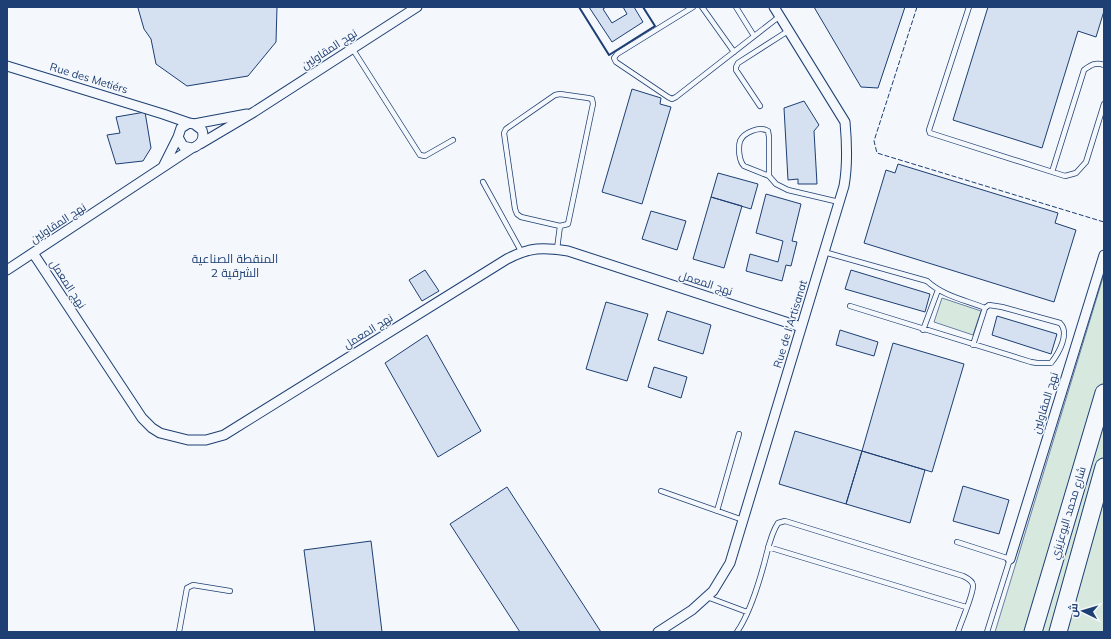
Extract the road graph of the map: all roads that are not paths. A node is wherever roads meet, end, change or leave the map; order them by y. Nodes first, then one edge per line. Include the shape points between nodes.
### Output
1 (417, 7) edge
2 (693, 7) edge
3 (702, 7) edge
4 (736, 7) edge
5 (774, 7) edge
6 (970, 7) edge
7 (780, 16) junction
8 (788, 31) junction
9 (754, 36) junction
10 (352, 48) junction
11 (734, 52) junction
12 (1104, 65) edge
13 (7, 66) edge
14 (1104, 104) edge
15 (760, 106) dead end
16 (254, 112) junction
17 (163, 114) junction
18 (192, 124) junction
19 (178, 135) junction
20 (453, 140) dead end
21 (200, 144) junction
22 (192, 148) junction
23 (162, 168) junction
24 (1052, 172) junction
25 (769, 176) junction
26 (483, 182) dead end
27 (839, 202) junction
28 (560, 226) junction
29 (557, 249) junction
30 (521, 252) junction
31 (824, 252) junction
32 (33, 253) junction
33 (1104, 255) edge
34 (7, 270) edge
35 (938, 290) junction
36 (850, 306) dead end
37 (985, 308) junction
38 (802, 327) junction
39 (924, 330) junction
40 (973, 345) junction
41 (1104, 393) edge
42 (739, 434) dead end
43 (1104, 467) edge
44 (661, 491) dead end
45 (717, 511) junction
46 (743, 520) junction
47 (957, 542) dead end
48 (768, 547) junction
49 (1010, 559) junction
50 (230, 591) dead end
51 (707, 597) junction
52 (966, 607) junction
53 (747, 612) junction
54 (179, 632) edge
55 (658, 632) edge
56 (737, 632) edge
57 (958, 632) edge
58 (987, 632) edge
59 (1033, 632) edge
60 (1058, 632) edge

1 - 10 street, نهج المقاولين
2 - 11 lane via 617,54 614,58 616,62 672,99
3 - 11 lane
4 - 9 lane
5 - 7 street, Rue de l'Artisanat
6 - 24 lane via 929,132
7 - 8 street, Rue de l'Artisanat
7 - 9 lane
8 - 15 lane via 738,63 736,67
8 - 27 street, Rue de l'Artisanat via 845,122 847,166
9 - 11 lane
10 - 16 street, نهج المقاولين
10 - 20 lane via 420,154 425,156
12 - 24 lane via 1090,65 1084,70
13 - 17 street, Rue des Metiérs
14 - 24 lane via 1086,162 1076,173 1065,176
16 - 18 street, نهج المقاولين
16 - 21 street, نهج المقاولين
17 - 18 street, Rue des Metiérs
17 - 19 street
18 - 19 street via 181,128
18 - 21 street via 198,126 203,134
19 - 22 street via 183,146
19 - 23 street, نهج المقاولين
21 - 22 street
22 - 23 street, نهج المقاولين
23 - 32 street, نهج المقاولين
25 - 25 lane via 749,169 741,163 740,140 756,130 764,129 770,137
25 - 27 lane via 776,184 788,190
26 - 30 lane
27 - 31 street, Rue de l'Artisanat
28 - 28 lane via 568,224 593,104 592,99 560,94 551,97 504,133 517,214
28 - 29 lane
29 - 30 street, نهج المعمل via 537,248
29 - 38 street, نهج المعمل
30 - 32 street, نهج المعمل via 224,435 206,440 188,440 160,433 142,418
31 - 35 lane via 927,280
31 - 38 street, Rue de l'Artisanat
32 - 34 street, نهج المقاولين
33 - 49 street, نهج المقاولين
35 - 37 lane
35 - 39 lane
36 - 39 lane
37 - 40 lane
37 - 40 lane via 991,305 1002,307 1060,323 1064,326 1064,336 1056,357 1052,363 1046,364
38 - 46 street, Rue de l'Artisanat
39 - 40 lane
41 - 59 highway, شارع محمد البوعزيزي
42 - 45 lane
43 - 60 highway, شارع محمد البوعزيزي
44 - 45 lane
45 - 46 lane
46 - 51 street, Rue de l'Artisanat via 730,563 713,592
47 - 49 lane
48 - 52 lane
48 - 52 lane via 773,530 778,523 785,521 941,568 964,576 973,584
48 - 53 lane via 761,576
49 - 58 lane
50 - 54 lane via 193,585 187,588
51 - 53 lane
51 - 55 street, Rue de l'Artisanat
52 - 57 lane
53 - 56 lane

